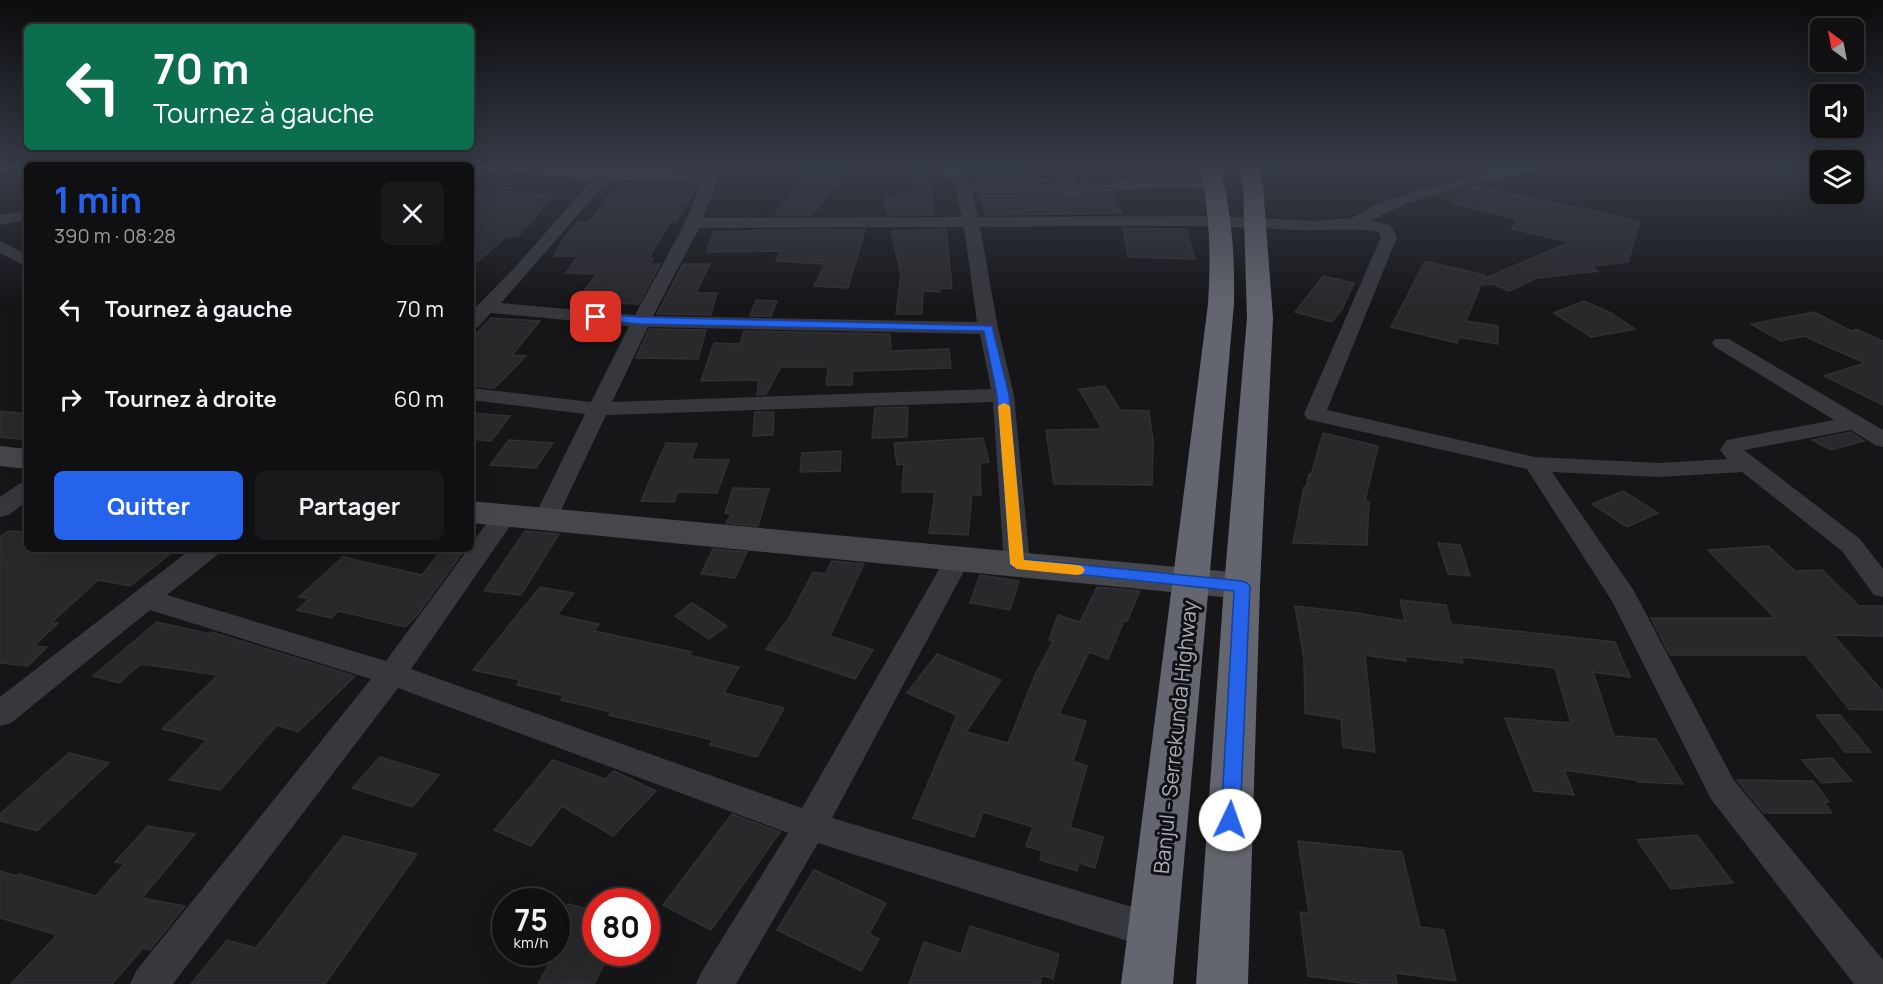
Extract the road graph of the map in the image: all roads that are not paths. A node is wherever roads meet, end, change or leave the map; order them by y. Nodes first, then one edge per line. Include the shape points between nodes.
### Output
1 (570, 214) edge
2 (697, 214) edge
3 (969, 214) edge
4 (1218, 214) edge
5 (1255, 214) edge
6 (1371, 214) edge
7 (24, 216) edge
8 (0, 220) edge
9 (1219, 221) junction
10 (971, 222) junction
11 (693, 223) junction
12 (1255, 223) junction
13 (1356, 223) junction
14 (0, 246) edge
15 (24, 260) edge
16 (485, 307) junction
17 (474, 320) edge
18 (640, 321) junction
19 (988, 328) junction
20 (1722, 343) dead end
21 (474, 394) edge
22 (1003, 395) junction
23 (597, 409) junction
24 (1854, 423) junction
25 (1883, 440) edge
26 (0, 456) edge
27 (24, 459) edge
28 (1535, 464) junction
29 (1747, 465) junction
30 (24, 491) edge
31 (0, 509) edge
32 (474, 512) edge
33 (505, 516) junction
34 (545, 519) junction
35 (204, 552) edge
36 (957, 558) junction
37 (1017, 564) junction
38 (1193, 582) junction
39 (1242, 586) junction
40 (1883, 587) edge
41 (144, 598) junction
42 (392, 674) junction
43 (0, 714) edge
44 (810, 826) junction
45 (1153, 931) junction
46 (1879, 982) edge
47 (148, 984) edge
48 (715, 984) edge
49 (1147, 984) edge
50 (1222, 984) edge

1 - 16 street
2 - 11 street
3 - 10 street
4 - 9 highway, Banjul - Serrekunda Highway
5 - 12 highway
6 - 13 street
7 - 8 street
9 - 10 street
9 - 12 street
9 - 38 highway, Banjul - Serrekunda Highway via 1223,249 1220,303
10 - 11 street
10 - 19 street
11 - 18 street
12 - 13 street
12 - 39 highway via 1260,318
13 - 28 street via 1384,228 1389,237 1315,414
14 - 15 street
16 - 17 street
16 - 18 street
18 - 19 street
18 - 23 street
19 - 22 street
20 - 24 street
21 - 23 street
22 - 23 street
22 - 37 street
23 - 34 street
24 - 25 street
24 - 29 street via 1731,447
26 - 27 street
28 - 29 street via 1659,470
28 - 46 street via 1624,598 1722,789
29 - 40 street via 1851,545
30 - 31 street
32 - 33 street
33 - 34 street
33 - 42 street
34 - 36 street
35 - 41 street
36 - 37 street
36 - 44 street
37 - 38 street
38 - 39 street
38 - 45 highway, Banjul - Serrekunda Highway
39 - 50 highway
41 - 42 street
41 - 43 street
42 - 44 street
42 - 47 street
44 - 45 street
44 - 48 street
45 - 49 highway, Banjul - Serrekunda Highway

